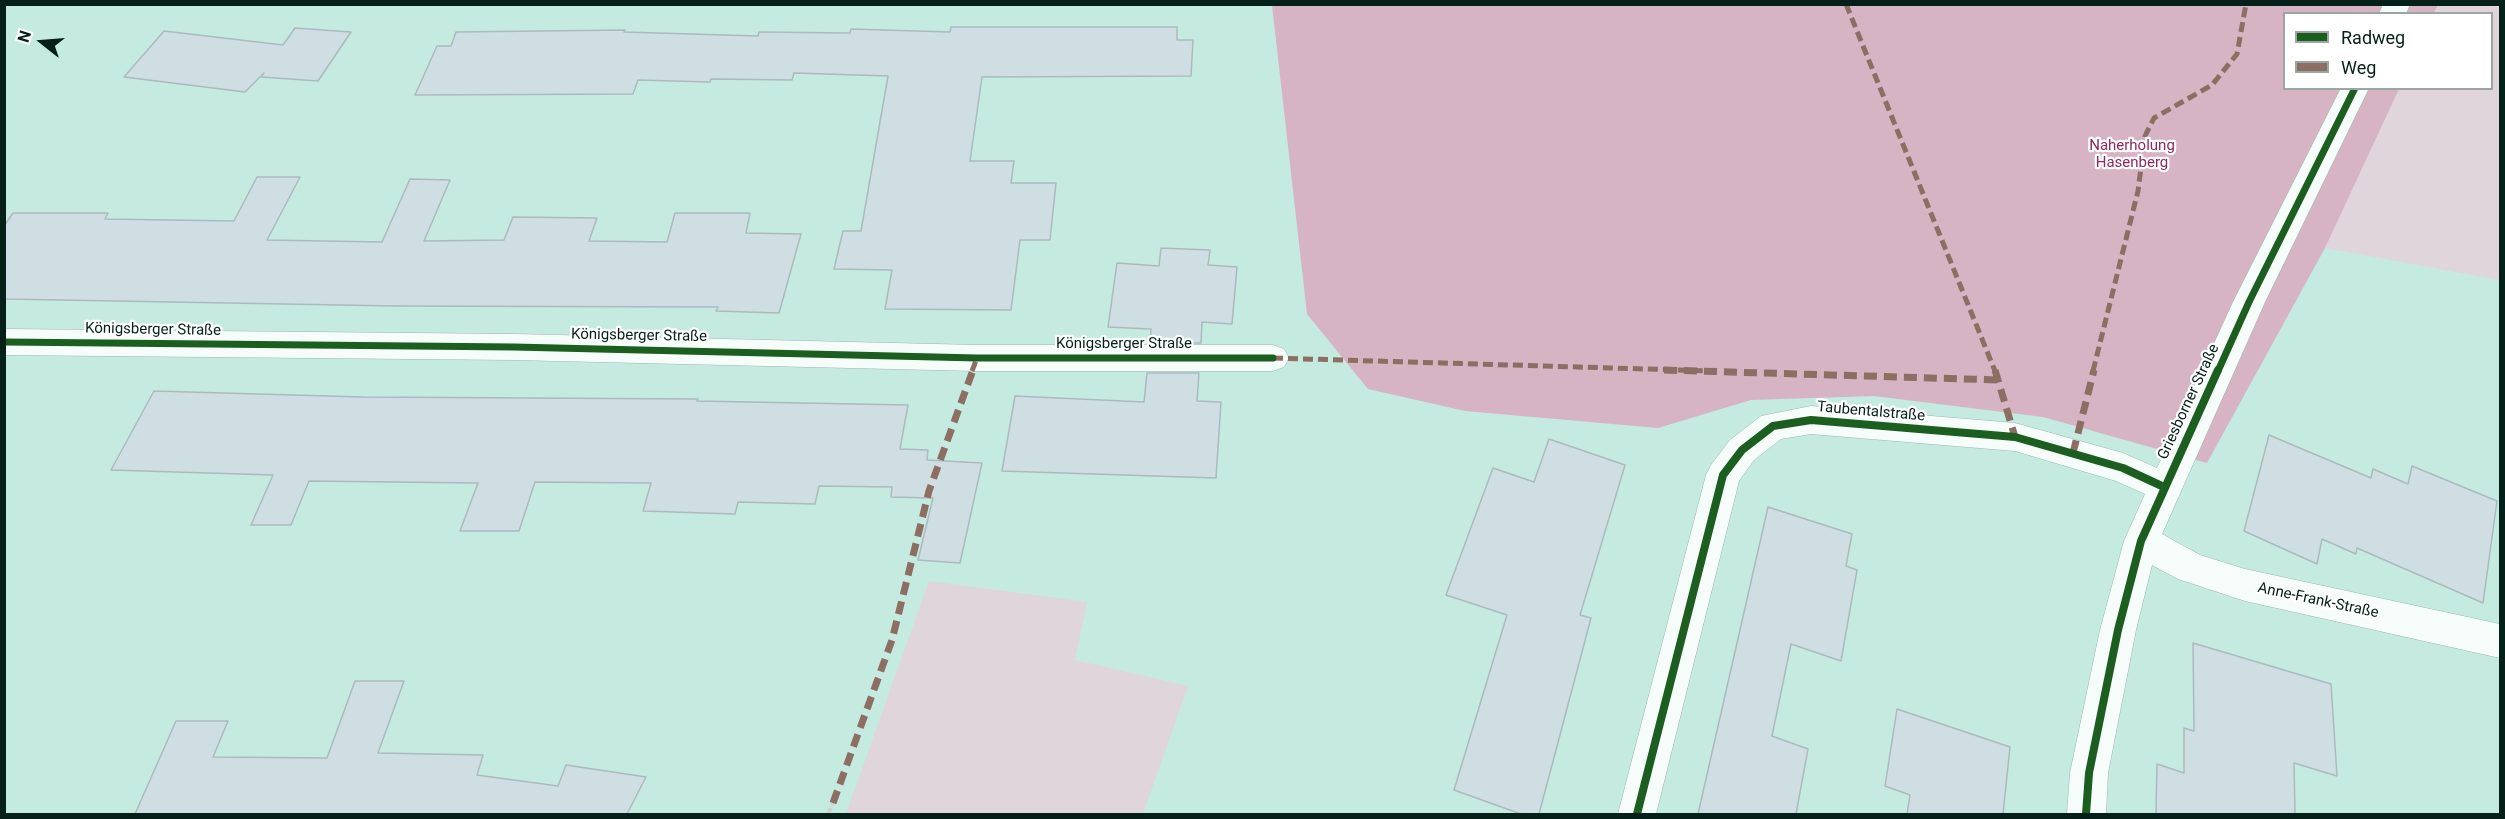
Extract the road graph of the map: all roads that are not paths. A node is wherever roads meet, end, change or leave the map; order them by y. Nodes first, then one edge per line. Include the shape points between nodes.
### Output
1 (2354, 90) edge
2 (4, 342) edge
3 (1273, 358) dead end
4 (2164, 487) junction
5 (2141, 542) junction
6 (2500, 641) edge
7 (1637, 814) edge
8 (2086, 814) edge

1 - 4 street, Griesborner Straße via 2249,302
2 - 3 street, Königsberger Straße via 514,347 977,358
4 - 5 street, Griesborner Straße
4 - 7 street, Taubentalstraße via 2123,468 2015,437 1811,420 1773,426 1743,450 1723,476
5 - 6 street, Anne-Frank-Straße via 2191,568 2245,585
5 - 8 street, Griesborner Straße via 2116,641 2090,773

